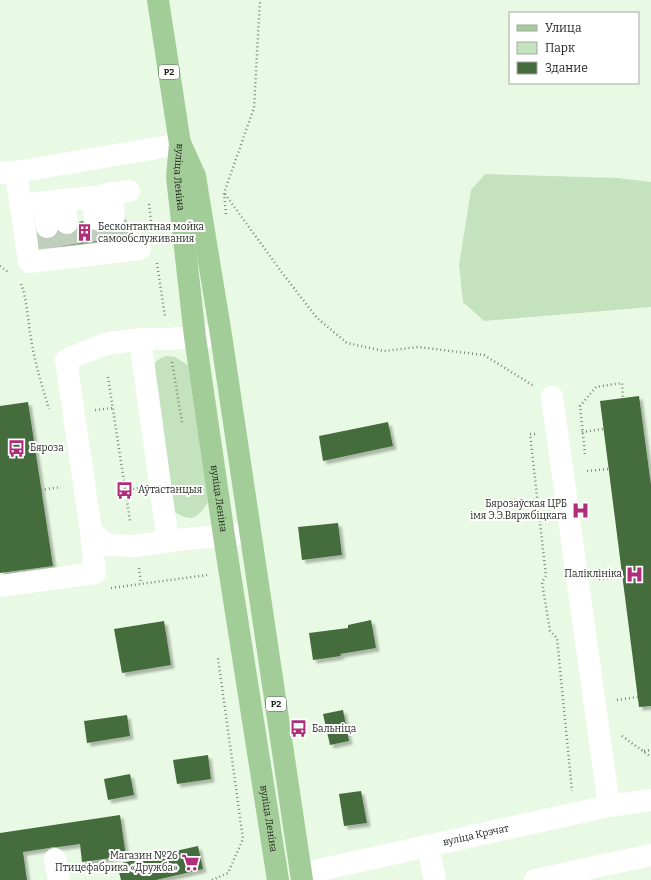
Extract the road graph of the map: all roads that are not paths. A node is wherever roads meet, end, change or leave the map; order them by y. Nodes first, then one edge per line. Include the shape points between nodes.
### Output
1 (158, 0) edge
2 (180, 144) junction
3 (8, 172) edge
4 (53, 201) junction
5 (20, 205) junction
6 (105, 218) tunnel mouth
7 (57, 225) tunnel mouth
8 (140, 249) dead end
9 (220, 336) junction
10 (196, 337) junction
11 (140, 339) junction
12 (552, 397) road end
13 (91, 532) junction
14 (250, 533) junction
15 (224, 536) junction
16 (168, 541) junction
17 (0, 586) edge
18 (651, 800) edge
19 (609, 806) junction
20 (428, 846) junction
21 (651, 855) edge
22 (55, 859) dead end
23 (302, 877) edge
24 (59, 880) edge
25 (278, 880) edge
26 (435, 880) edge
27 (536, 880) edge

1 - 2 main road, Р2
2 - 3 street
2 - 9 main road, вуліца Леніна / Р2 via 195,176
2 - 10 main road, вуліца Леніна / Р2 via 177,177
3 - 5 street
4 - 5 street
4 - 6 street via 110,193
4 - 7 street
5 - 8 street via 29,262 109,247
9 - 10 street
9 - 14 main road, вуліца Леніна / Р2
10 - 11 street
10 - 15 main road, вуліца Леніна / Р2
11 - 13 street via 106,344 66,360
11 - 16 street
12 - 19 street
13 - 16 street via 108,545 135,546
13 - 17 street via 95,573
14 - 15 street
14 - 23 main road, вуліца Леніна / Р2
15 - 16 street
15 - 25 main road, вуліца Леніна / Р2
18 - 19 street, вуліца Крэчат
19 - 20 street, вуліца Крэчат
20 - 23 street, вуліца Крэчат
20 - 26 street
21 - 27 street
22 - 24 street
23 - 25 main road

